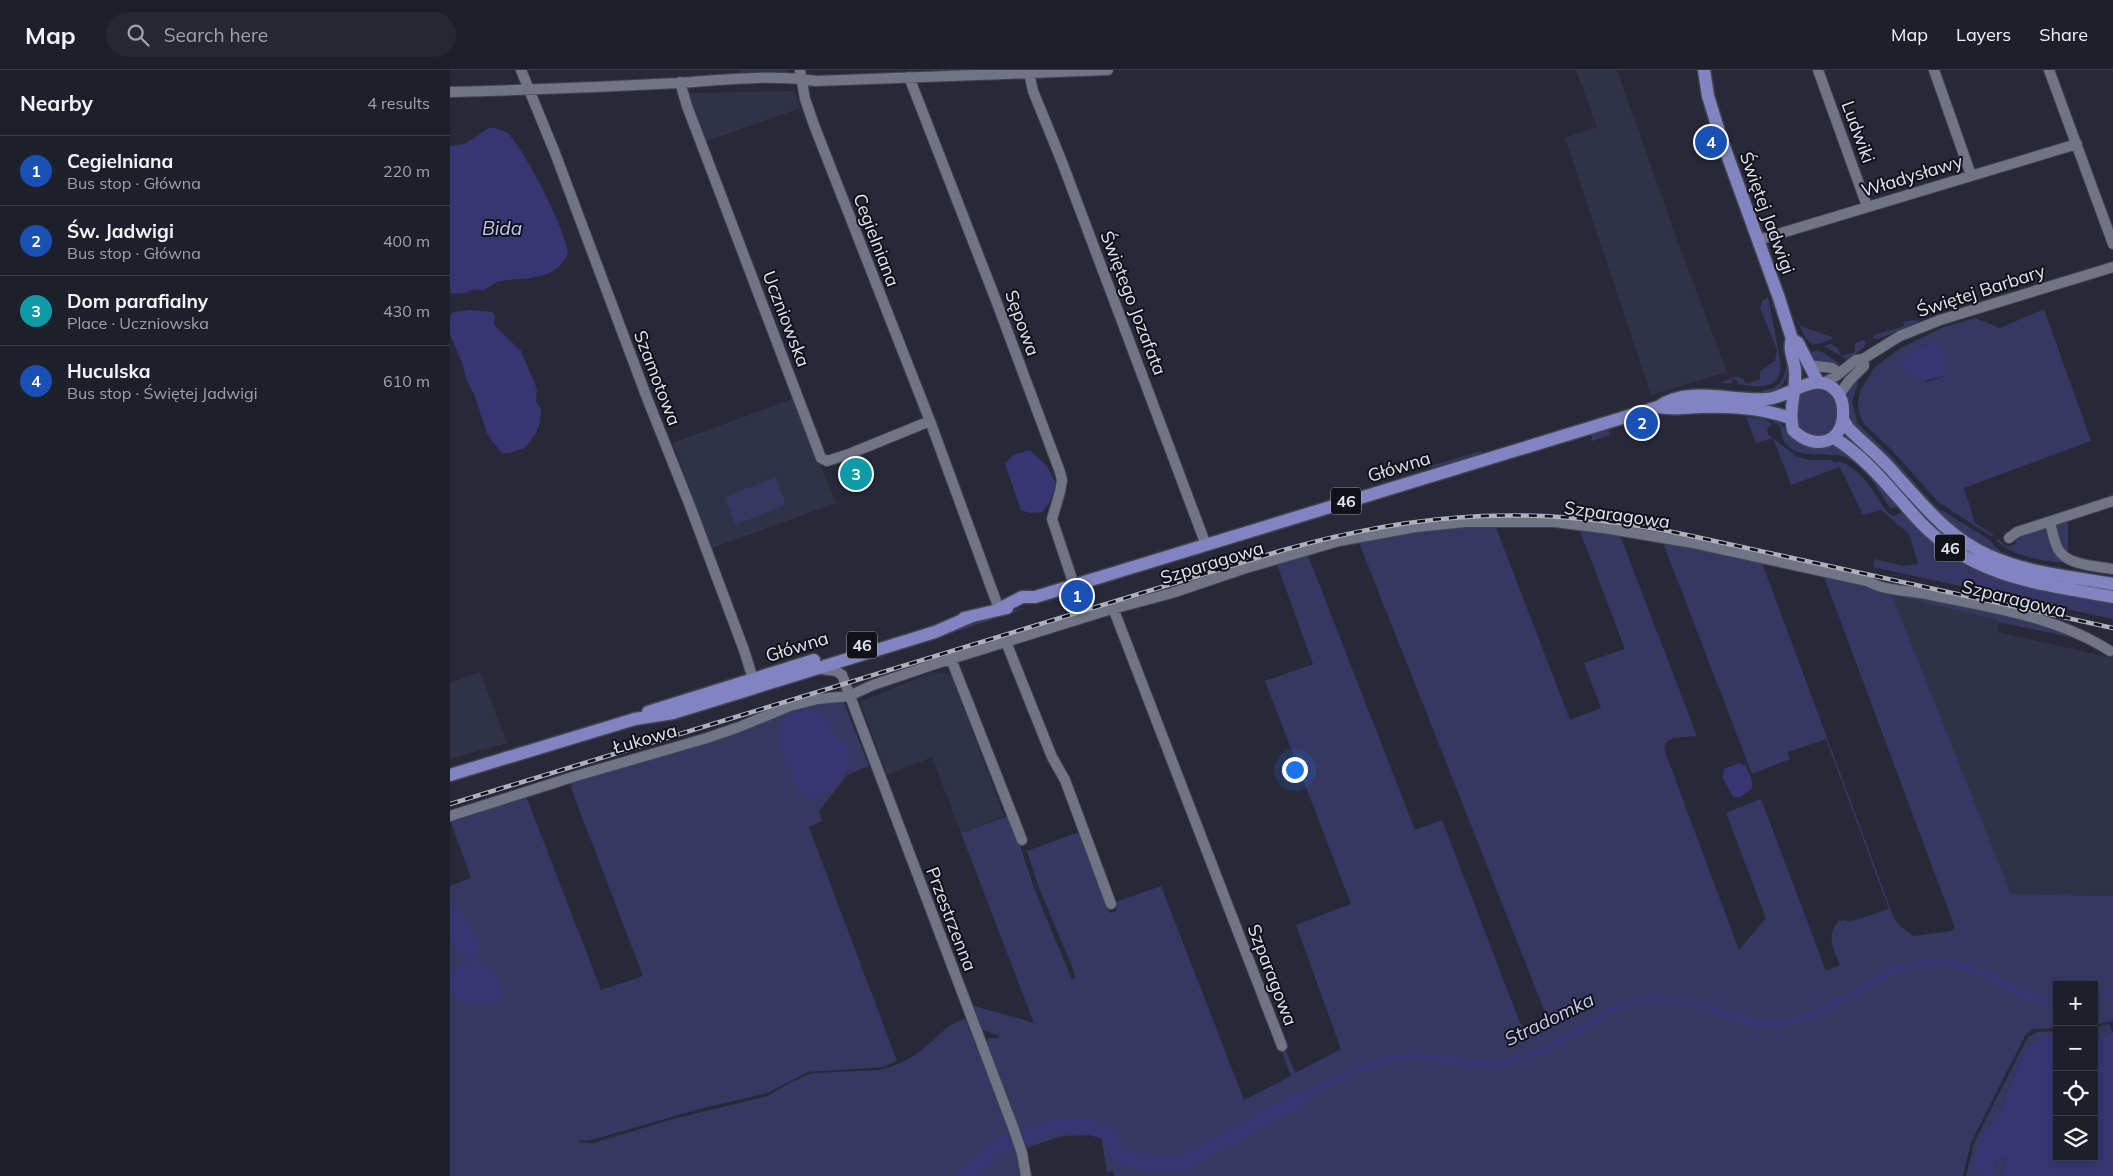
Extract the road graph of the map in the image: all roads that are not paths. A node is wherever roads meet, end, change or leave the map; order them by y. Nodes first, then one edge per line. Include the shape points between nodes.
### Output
1 (521, 70) edge
2 (1108, 70) edge
3 (1704, 70) edge
4 (1818, 70) edge
5 (1934, 70) edge
6 (2049, 70) edge
7 (1029, 73) junction
8 (800, 74) edge
9 (909, 77) junction
10 (680, 82) junction
11 (530, 90) junction
12 (450, 92) edge
13 (2077, 144) junction
14 (1971, 175) junction
15 (1867, 206) junction
16 (1758, 240) junction
17 (2113, 244) edge
18 (2113, 267) edge
19 (1792, 338) junction
20 (1864, 359) junction
21 (1808, 365) junction
22 (1840, 373) junction
23 (1821, 383) junction
24 (1795, 389) junction
25 (1839, 395) junction
26 (1658, 406) junction
27 (1790, 418) junction
28 (930, 421) junction
29 (1844, 421) junction
30 (1834, 438) junction
31 (2113, 502) edge
32 (2050, 522) junction
33 (2008, 538) dead end
34 (1206, 545) junction
35 (2113, 569) edge
36 (2113, 584) edge
37 (1074, 585) junction
38 (2113, 597) edge
39 (1114, 608) junction
40 (999, 609) junction
41 (972, 616) junction
42 (1006, 642) junction
43 (2110, 651) dead end
44 (860, 654) junction
45 (951, 659) junction
46 (814, 668) junction
47 (842, 675) junction
48 (753, 678) junction
49 (848, 696) junction
50 (635, 720) junction
51 (450, 775) edge
52 (450, 816) edge
53 (1022, 840) dead end
54 (1111, 904) dead end
55 (1282, 1046) dead end
56 (1026, 1176) edge

1 - 11 street, Szamotowa
2 - 7 street
3 - 16 main road, Świętej Jadwigi via 1720,136
4 - 15 street, Ludwiki
5 - 14 street
6 - 13 street
7 - 9 street
7 - 34 street, Świętego Jozafata via 1033,91
8 - 9 street via 816,81
8 - 10 street
8 - 28 street, Cegielniana via 814,125
9 - 37 street, Sępowa via 1060,472 1060,492 1052,519
10 - 11 street
10 - 28 street, Uczniowska via 821,458 827,461 849,454
11 - 12 street
11 - 48 street, Szamotowa
13 - 14 street, Władysławy
13 - 17 street
14 - 15 street, Władysławy
15 - 16 street, Władysławy
16 - 19 main road, Świętej Jadwigi
18 - 20 street, Świętej Barbary via 1940,320 1900,336
19 - 21 main road, Świętej Jadwigi via 1798,343
19 - 24 main road, Świętej Jadwigi via 1789,345 1795,369
20 - 22 street, Świętej Barbary via 1856,360
20 - 25 street, Świętej Barbary via 1864,366
21 - 22 street via 1832,368
21 - 23 main road, Świętej Jadwigi
22 - 23 street, Świętej Barbary
23 - 24 main road, 46 via 1810,382
23 - 25 main road
24 - 26 main road, Główna / 46 via 1765,399 1699,396 1667,401
24 - 27 main road
25 - 29 main road
26 - 27 main road, Główna / 46 via 1669,409 1722,407 1773,412
26 - 34 main road, Główna / 46
27 - 30 main road via 1792,430 1802,438 1815,442
28 - 40 street, Cegielniana
29 - 30 main road
29 - 36 main road, 46 via 1943,526 1966,543 2019,566
30 - 38 main road, 46 via 1849,447 1877,474 1931,532 1963,556 2016,578
31 - 32 street
32 - 33 street
32 - 35 street via 2058,549 2064,556 2072,561
34 - 37 main road, Główna / 46
37 - 40 main road, Główna / 46 via 1035,597 1022,597
39 - 42 street, Szparagowa
39 - 43 street, Szparagowa via 1362,536 1440,524 1555,522 1693,543 1860,580 1879,588 1905,590 2017,614 2082,634
39 - 55 street, Szparagowa
40 - 41 main road, Główna / 46
41 - 44 main road, Główna / 46 via 935,632
41 - 48 main road, Główna / 46 via 930,625
42 - 45 street, Szparagowa
42 - 54 street via 1052,757 1065,780
44 - 46 main road, Główna / 46
44 - 47 street
45 - 49 street, Szparagowa
45 - 53 street
46 - 47 street
46 - 50 main road, Główna / 46 via 673,713
47 - 49 street, Przestrzenna
48 - 50 main road, Główna / 46 via 654,709
49 - 52 street, Łukowa via 818,698 790,706 740,728
49 - 56 street, Przestrzenna via 1013,1127
50 - 51 main road, Główna / 46

